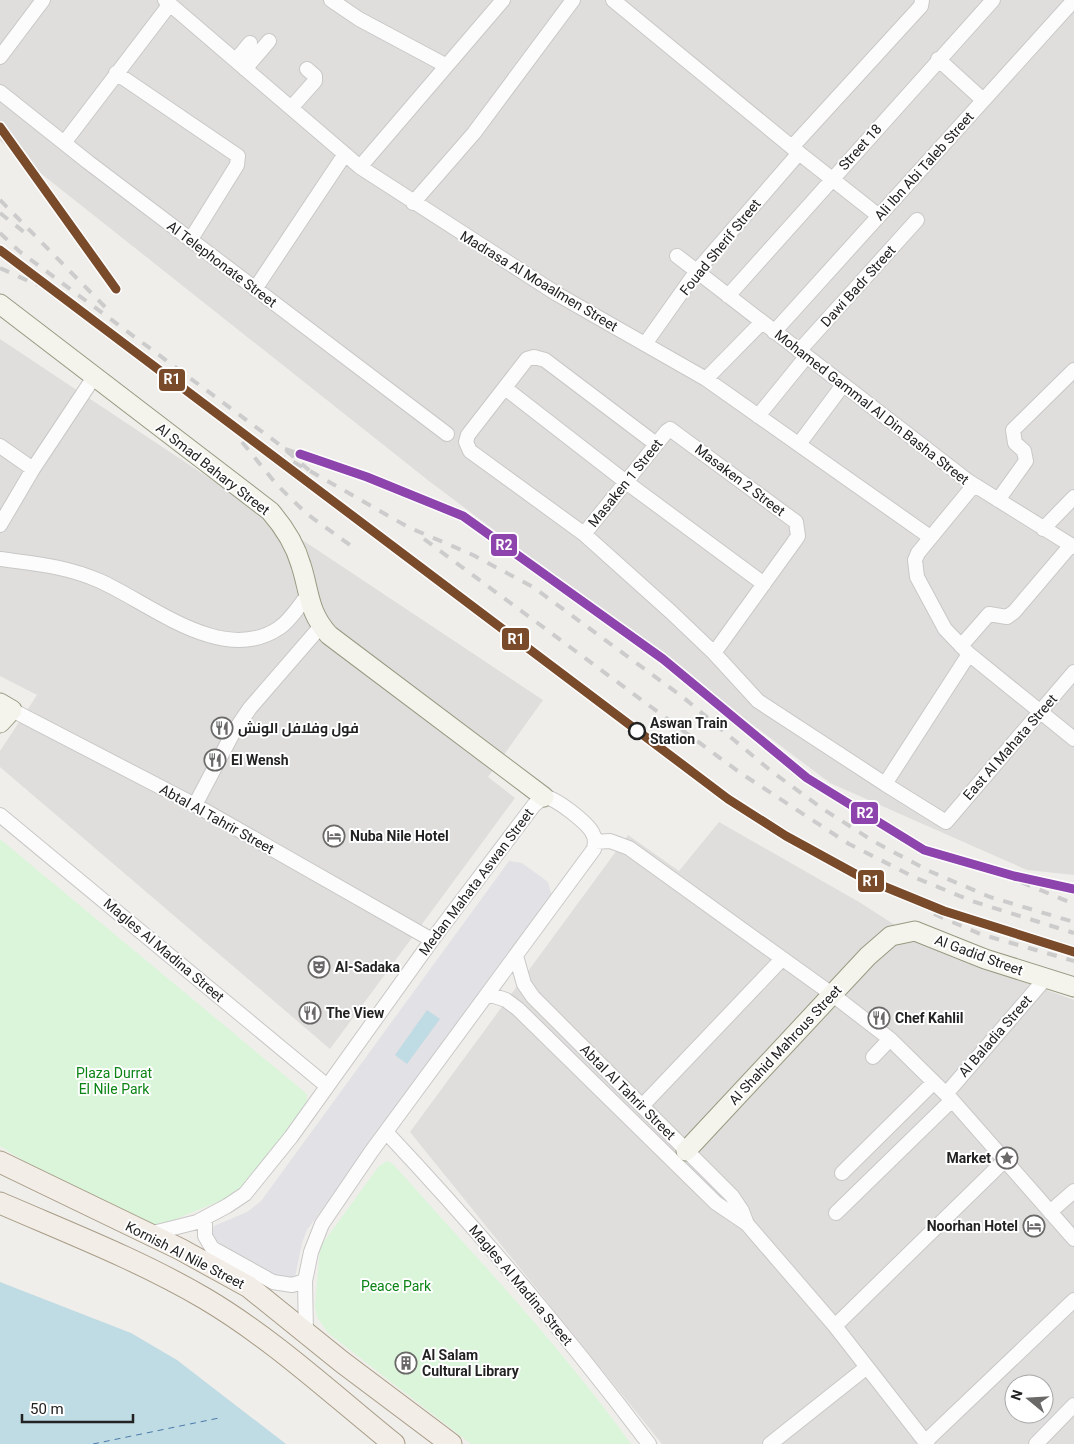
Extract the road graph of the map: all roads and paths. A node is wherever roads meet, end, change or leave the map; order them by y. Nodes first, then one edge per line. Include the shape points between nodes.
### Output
1 (43, 0) edge
2 (331, 0) edge
3 (503, 0) edge
4 (573, 0) edge
5 (614, 0) edge
6 (922, 0) edge
7 (993, 0) edge
8 (1074, 0) edge
9 (167, 2) edge
10 (269, 41) dead end
11 (250, 43) dead end
12 (0, 57) edge
13 (938, 59) junction
14 (240, 65) junction
15 (445, 66) junction
16 (307, 69) dead end
17 (116, 73) junction
18 (0, 92) edge
19 (983, 100) junction
20 (291, 108) junction
21 (64, 143) junction
22 (796, 150) junction
23 (345, 154) junction
24 (360, 167) junction
25 (831, 179) junction
26 (413, 203) junction
27 (879, 216) junction
28 (917, 220) dead end
29 (191, 239) junction
30 (677, 256) dead end
31 (696, 272) junction
32 (255, 289) junction
33 (728, 296) junction
34 (0, 304) edge
35 (762, 322) junction
36 (774, 332) junction
37 (645, 344) junction
38 (803, 354) junction
39 (1074, 370) edge
40 (94, 377) junction
41 (706, 379) junction
42 (843, 385) junction
43 (505, 388) junction
44 (758, 416) junction
45 (666, 431) joint
46 (447, 434) dead end
47 (656, 444) junction
48 (799, 444) junction
49 (0, 446) edge
50 (33, 469) junction
51 (626, 482) junction
52 (974, 485) junction
53 (1074, 497) edge
54 (998, 500) junction
55 (0, 526) edge
56 (1043, 528) junction
57 (584, 534) junction
58 (930, 536) junction
59 (1073, 546) edge
60 (0, 559) edge
61 (764, 584) junction
62 (307, 596) junction
63 (321, 626) junction
64 (965, 650) junction
65 (714, 653) junction
66 (1074, 672) edge
67 (4, 712) edge
68 (1040, 712) junction
69 (1074, 739) edge
70 (885, 784) junction
71 (544, 797) junction
72 (195, 805) junction
73 (0, 814) edge
74 (596, 842) junction
75 (432, 940) junction
76 (885, 941) joint
77 (516, 956) junction
78 (782, 959) junction
79 (1045, 979) junction
80 (1074, 987) edge
81 (488, 994) junction
82 (833, 995) junction
83 (890, 1039) junction
84 (873, 1057) dead end
85 (934, 1082) junction
86 (327, 1086) junction
87 (949, 1097) junction
88 (642, 1106) junction
89 (386, 1132) junction
90 (686, 1151) junction
91 (1005, 1160) junction
92 (0, 1162) edge
93 (842, 1173) dead end
94 (1074, 1191) edge
95 (0, 1203) edge
96 (1050, 1212) junction
97 (836, 1213) dead end
98 (205, 1218) junction
99 (747, 1224) junction
100 (149, 1234) junction
101 (1074, 1239) edge
102 (305, 1281) junction
103 (1074, 1300) edge
104 (835, 1326) junction
105 (306, 1334) junction
106 (868, 1367) junction
107 (1074, 1405) edge
108 (408, 1411) junction
109 (926, 1443) edge
110 (394, 1444) edge
111 (431, 1444) edge
112 (451, 1444) edge
113 (649, 1444) edge
114 (770, 1444) edge
115 (1036, 1444) edge

1 - 12 street
2 - 15 street
3 - 15 street
4 - 26 street via 474,132
5 - 22 street
6 - 22 street, Fouad Sherif Street via 921,6
7 - 13 street, Street 18
8 - 19 street, Ali Ibn Abi Taleb Street
9 - 14 street, Madrasa Al Moaalmen Street
9 - 17 street
10 - 14 street
11 - 14 street
13 - 19 street
13 - 25 street, Street 18
14 - 20 street, Madrasa Al Moaalmen Street
15 - 24 street
16 - 20 street via 315,76 315,81
17 - 21 street
17 - 29 street via 238,156 237,165
18 - 21 street, Al Telephonate Street
19 - 27 street, Ali Ibn Abi Taleb Street
20 - 23 street, Madrasa Al Moaalmen Street
21 - 29 street, Al Telephonate Street
22 - 25 street
22 - 31 street, Fouad Sherif Street
23 - 24 street, Madrasa Al Moaalmen Street
23 - 32 street
24 - 26 street, Madrasa Al Moaalmen Street
25 - 27 street
25 - 33 street, Street 18
26 - 37 street, Madrasa Al Moaalmen Street via 557,294
27 - 36 street, Ali Ibn Abi Taleb Street
28 - 38 street, Dawi Badr Street
29 - 32 street, Al Telephonate Street
30 - 31 street, Mohamed Gammal Al Din Basha Street
31 - 33 street, Mohamed Gammal Al Din Basha Street
31 - 37 street, Fouad Sherif Street
32 - 46 street, Al Telephonate Street
33 - 35 street, Mohamed Gammal Al Din Basha Street
34 - 40 street, Al Smad Bahary Street
35 - 36 street, Mohamed Gammal Al Din Basha Street
35 - 41 street
36 - 38 street, Mohamed Gammal Al Din Basha Street
37 - 41 street, Madrasa Al Moaalmen Street
38 - 42 street, Mohamed Gammal Al Din Basha Street
38 - 44 street, Dawi Badr Street
39 - 54 street via 1013,430 1015,443 1024,451 1026,460
40 - 50 street
40 - 62 street, Al Smad Bahary Street via 270,511 297,551
41 - 44 street, Madrasa Al Moaalmen Street
42 - 48 street
42 - 52 street, Mohamed Gammal Al Din Basha Street
43 - 47 street via 527,359 545,360
43 - 51 street
43 - 57 street via 468,435 466,446
44 - 48 street, Madrasa Al Moaalmen Street
45 - 47 street, Masaken 1 Street
45 - 61 street, Masaken 2 Street via 673,430 796,522 798,536
47 - 51 street, Masaken 1 Street
48 - 58 street, Madrasa Al Moaalmen Street
49 - 50 street
50 - 55 street
51 - 57 street, Masaken 1 Street
51 - 61 street
52 - 54 street, Mohamed Gammal Al Din Basha Street
52 - 58 street
53 - 56 street
54 - 56 street, Mohamed Gammal Al Din Basha Street
56 - 59 street, Mohamed Gammal Al Din Basha Street
57 - 65 street
58 - 64 street via 915,560 917,577 945,629
59 - 64 street via 1014,612 1007,617 989,614
60 - 62 street via 60,567 99,581 194,630 214,638 237,641 280,628
61 - 65 street
62 - 63 street, Al Smad Bahary Street
63 - 71 street, Al Smad Bahary Street
63 - 72 street via 246,714
64 - 68 street
64 - 70 street
65 - 70 street via 758,701
66 - 68 street, East Al Mahata Street
67 - 72 street, Abtal Al Tahrir Street
68 - 69 street
68 - 70 street, East Al Mahata Street via 946,822
71 - 74 street, Medan Mahata Aswan Street via 556,800 590,828
71 - 75 street, Medan Mahata Aswan Street via 534,805
72 - 75 street, Abtal Al Tahrir Street
73 - 86 street, Magles Al Madina Street
74 - 77 street via 590,856
74 - 78 street via 617,843 629,848
75 - 86 street, Medan Mahata Aswan Street
76 - 79 street, Al Gadid Street via 899,933 915,931
76 - 82 street, Al Shahid Mahrous Street
77 - 81 street
77 - 88 street, Abtal Al Tahrir Street via 524,984 533,997
78 - 82 street
78 - 88 street
79 - 80 street, Al Gadid Street
79 - 87 street, Al Baladia Street
81 - 89 street
81 - 99 street, Abtal Al Tahrir Street via 506,1000 518,1009 716,1203
82 - 83 street
82 - 90 street, Al Shahid Mahrous Street
83 - 84 street
83 - 85 street
85 - 87 street
85 - 93 street
86 - 98 street, Medan Mahata Aswan Street via 245,1194
87 - 91 street
87 - 97 street, Al Baladia Street
88 - 90 street, Abtal Al Tahrir Street
89 - 102 street via 322,1224 311,1252
89 - 113 street, Magles Al Madina Street via 546,1313
90 - 99 street, Abtal Al Tahrir Street via 732,1196
91 - 96 street
91 - 104 street
92 - 100 main road, Kornish Al Nile Street
94 - 96 street
95 - 110 main road, Kornish Al Nile Street via 136,1262 205,1298 266,1340
96 - 101 street
98 - 100 street, Medan Mahata Aswan Street
98 - 102 street via 205,1236 212,1248 273,1282 292,1285
99 - 104 street, Abtal Al Tahrir Street
100 - 105 main road, Kornish Al Nile Street via 249,1287
102 - 105 street
103 - 109 street
104 - 106 street, Abtal Al Tahrir Street
105 - 108 main road, Kornish Al Nile Street
106 - 109 street, Abtal Al Tahrir Street
106 - 114 street
107 - 115 street
108 - 111 main road via 412,1426
108 - 112 main road, Kornish Al Nile Street

